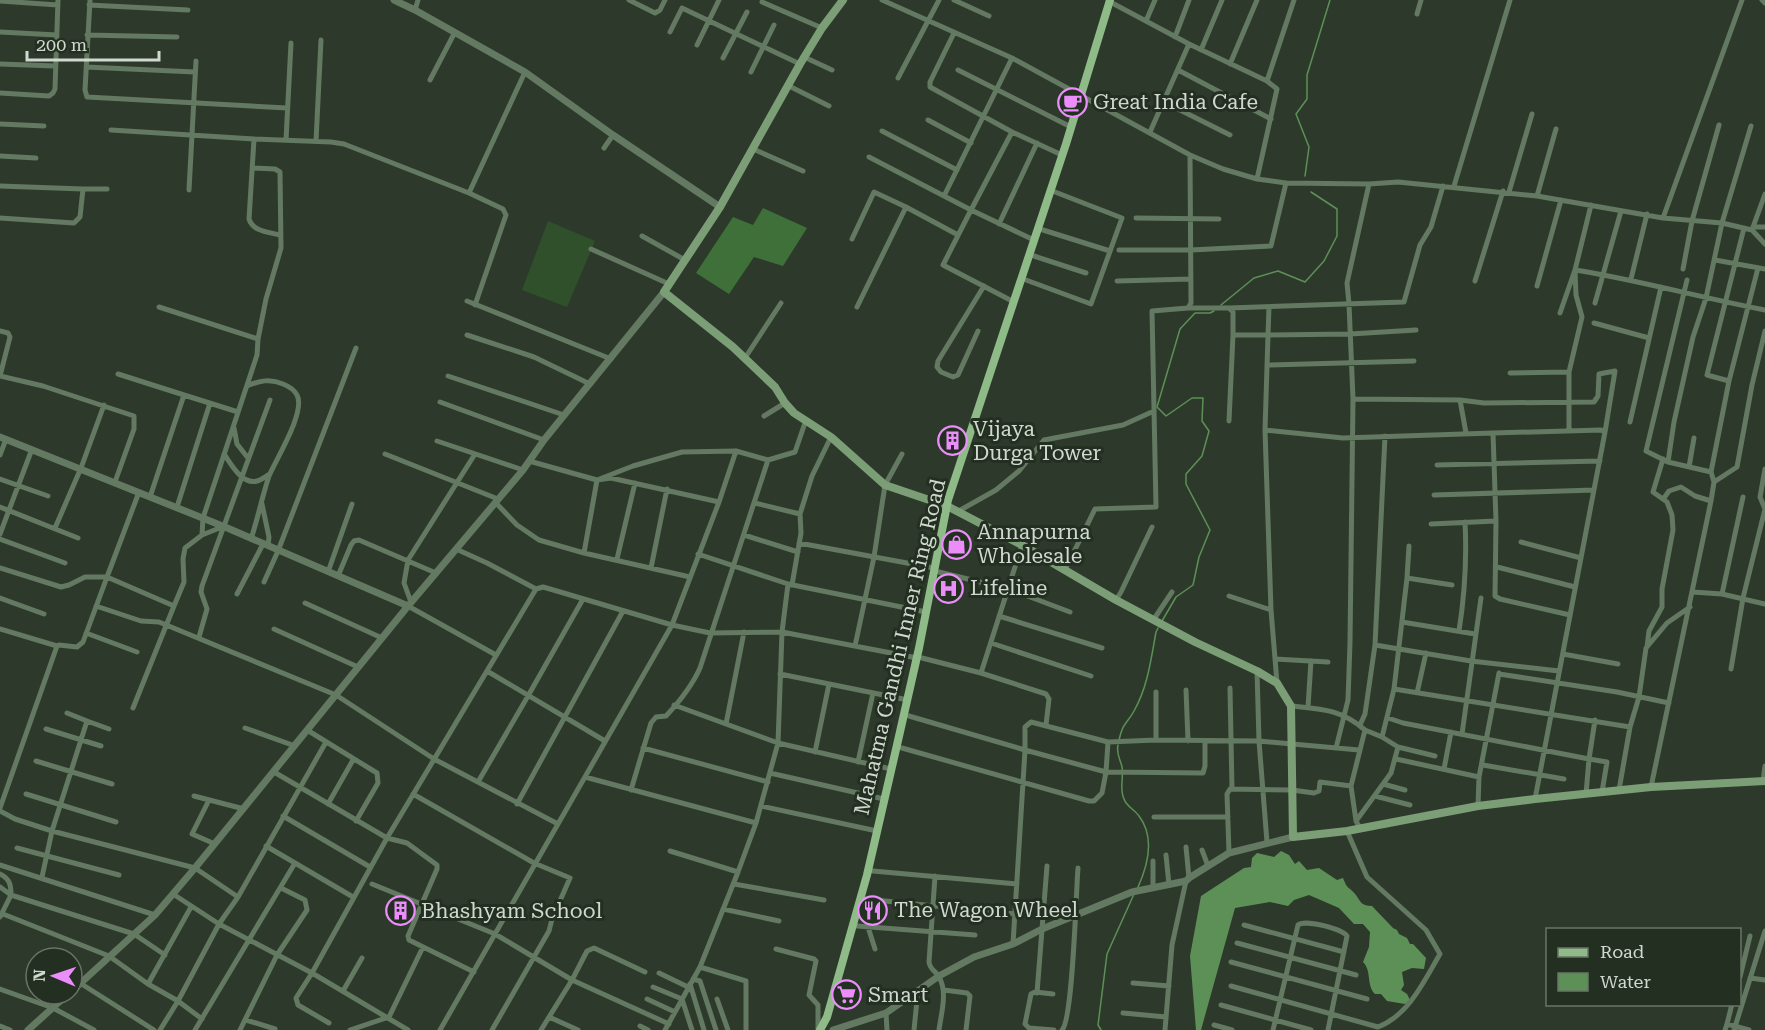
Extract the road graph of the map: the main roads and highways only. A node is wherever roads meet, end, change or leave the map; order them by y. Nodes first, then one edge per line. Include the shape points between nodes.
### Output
1 (839, 1) edge
2 (1110, 1) edge
3 (1083, 97) junction
4 (952, 509) junction
5 (937, 570) junction
6 (920, 658) junction
7 (1764, 781) edge
8 (819, 1030) edge
9 (826, 1030) edge

1 - 4 main road via 720,207 664,292 745,358 794,412 831,437 885,485
2 - 3 main road, Mahatma Gandhi Inner Ring Road
3 - 4 main road, Mahatma Gandhi Inner Ring Road
3 - 4 main road, Mahatma Gandhi Inner Ring Road via 1014,302
4 - 5 main road, Mahatma Gandhi Inner Ring Road
4 - 7 main road via 1277,683 1291,706 1293,837 1535,799
5 - 6 main road, Mahatma Gandhi Inner Ring Road
5 - 6 main road, Mahatma Gandhi Inner Ring Road
6 - 8 main road, Mahatma Gandhi Inner Ring Road via 867,875 830,1008
6 - 9 main road, Mahatma Gandhi Inner Ring Road via 873,871

